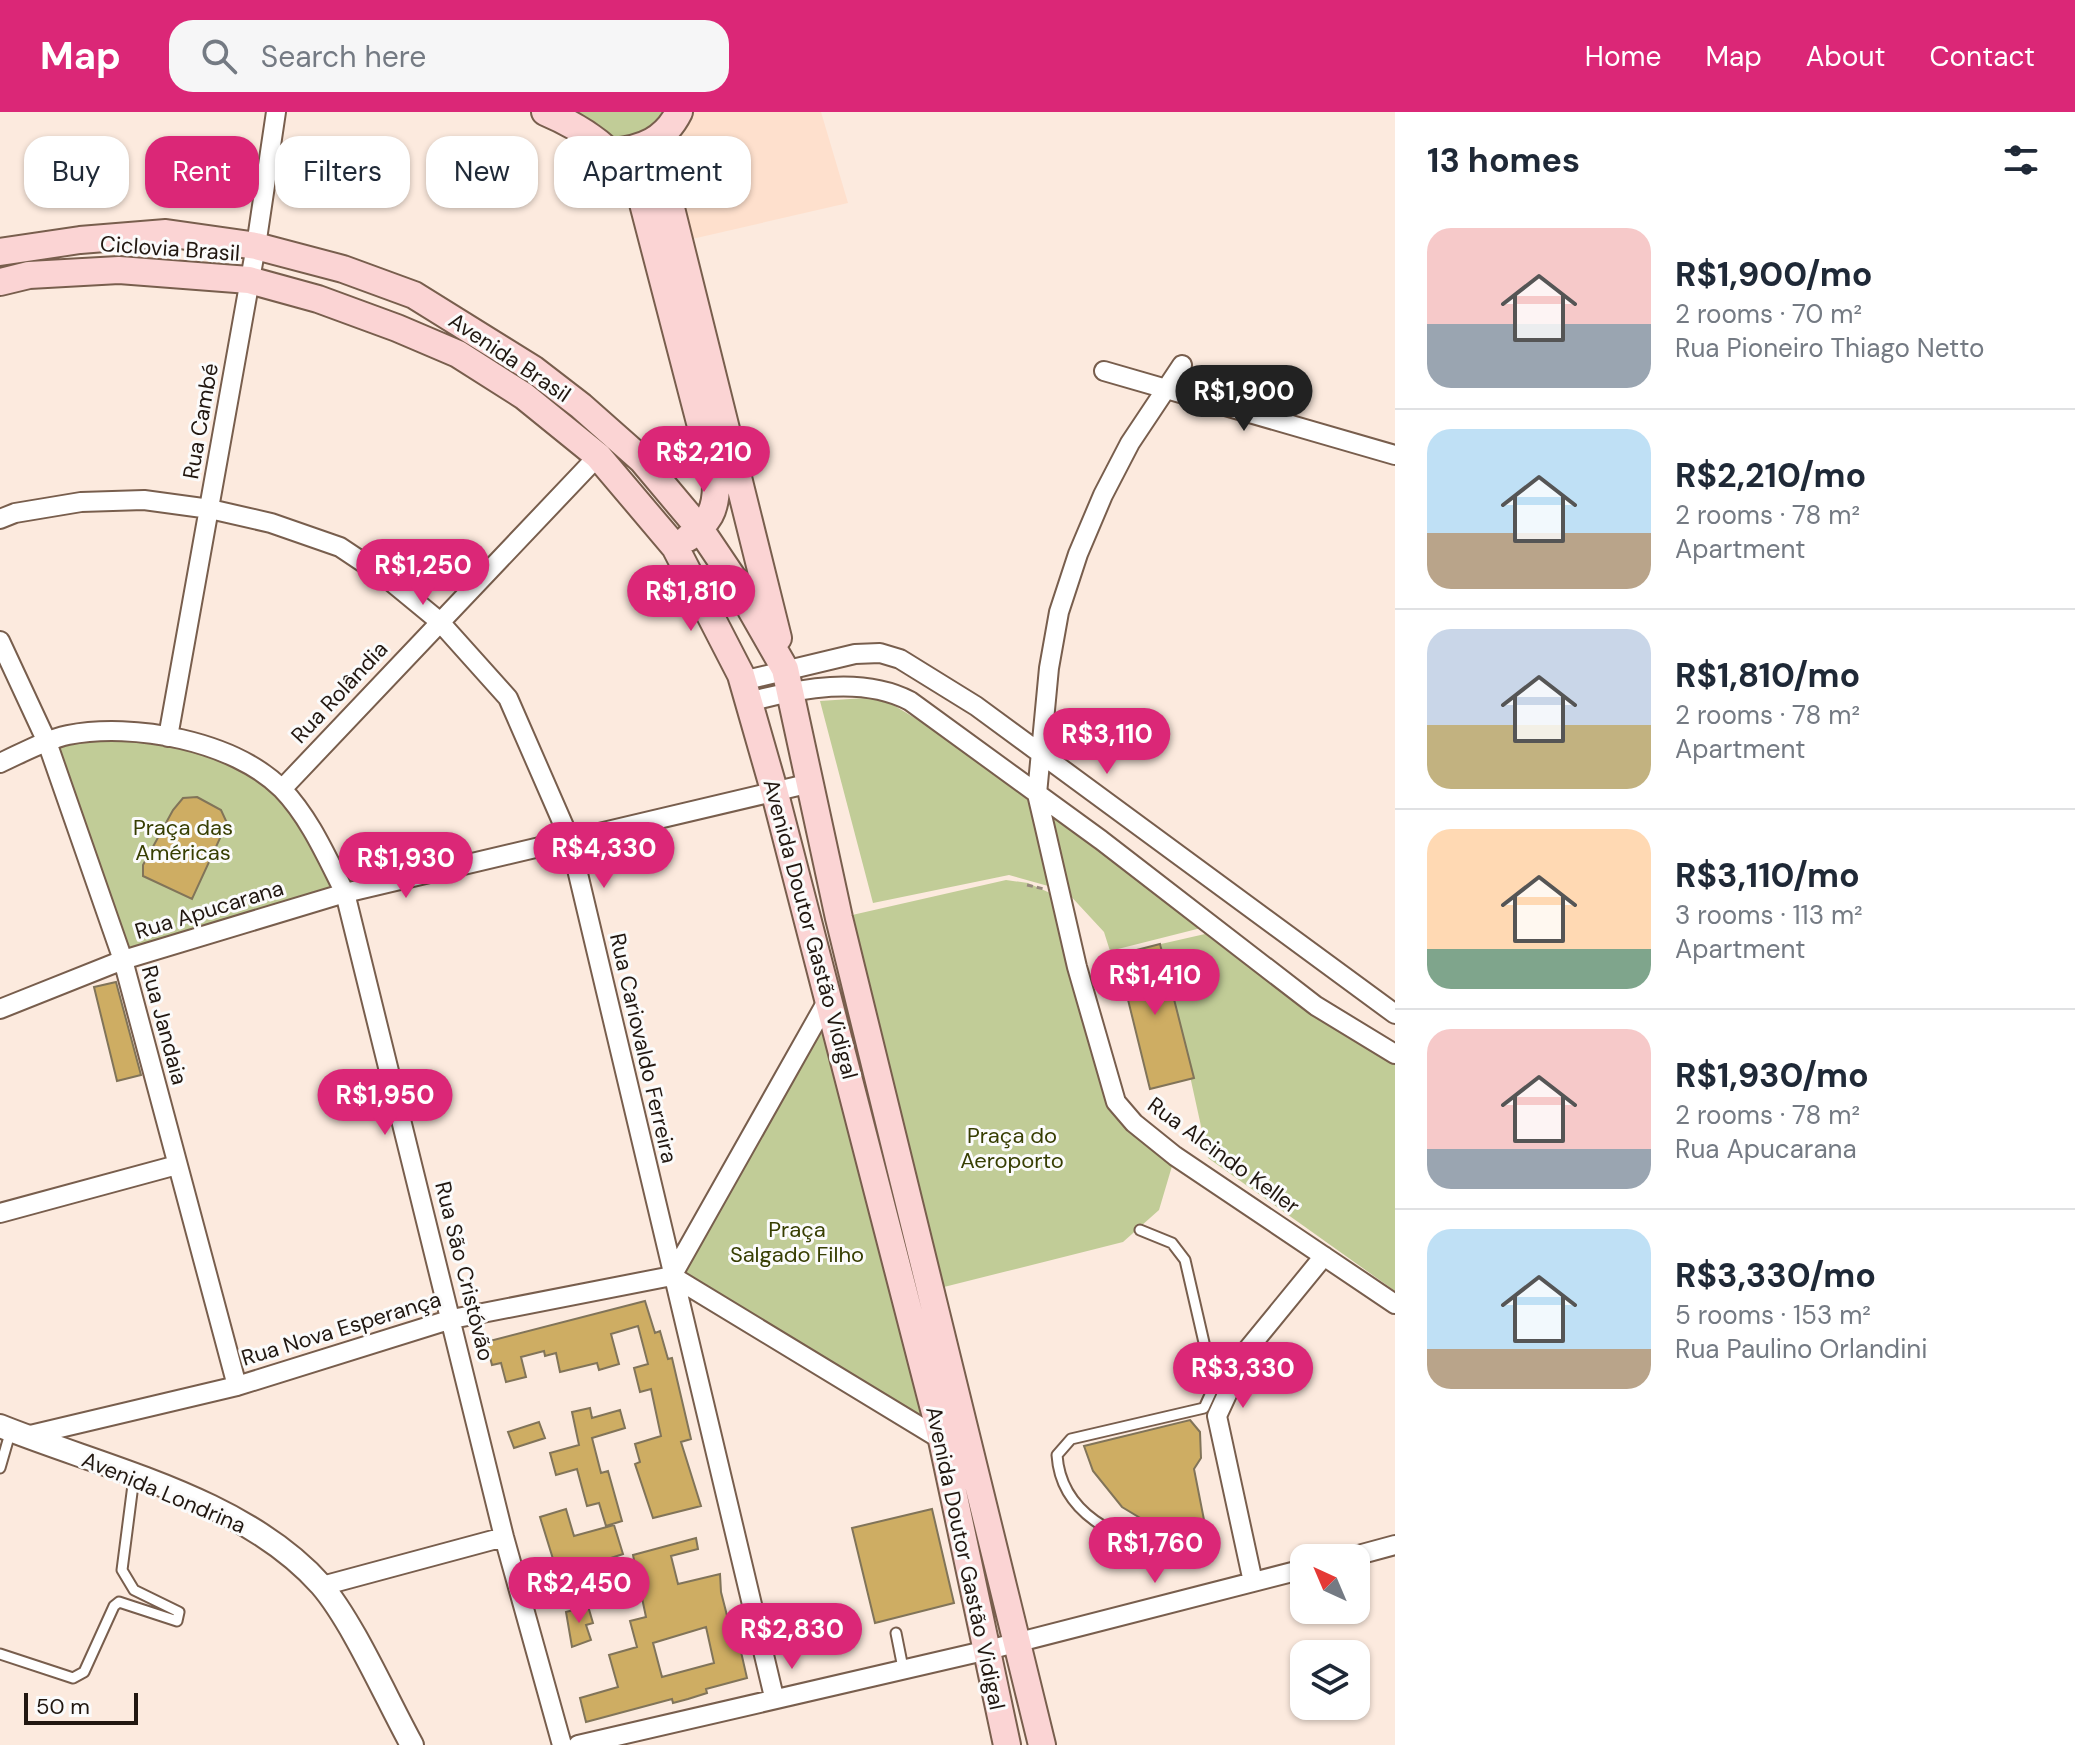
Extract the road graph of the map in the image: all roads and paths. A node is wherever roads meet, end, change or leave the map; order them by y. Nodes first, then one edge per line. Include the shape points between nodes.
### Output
1 (276, 112) edge
2 (545, 112) edge
3 (679, 112) edge
4 (571, 118) edge
5 (593, 136) edge
6 (662, 136) edge
7 (644, 208) edge
8 (671, 208) edge
9 (256, 246) junction
10 (0, 252) edge
11 (249, 280) junction
12 (0, 282) edge
13 (1182, 365) dead end
14 (1104, 371) dead end
15 (1166, 389) junction
16 (1395, 455) edge
17 (598, 456) junction
18 (711, 462) junction
19 (669, 490) junction
20 (743, 501) junction
21 (716, 507) junction
22 (210, 509) junction
23 (0, 519) edge
24 (700, 529) junction
25 (675, 547) junction
26 (439, 621) junction
27 (0, 641) edge
28 (787, 680) junction
29 (746, 691) junction
30 (168, 737) junction
31 (47, 742) junction
32 (1041, 754) junction
33 (0, 763) edge
34 (811, 783) junction
35 (282, 789) junction
36 (774, 790) junction
37 (1037, 794) junction
38 (570, 840) junction
39 (345, 893) junction
40 (123, 960) junction
41 (830, 995) junction
42 (0, 1009) edge
43 (1395, 1014) edge
44 (1395, 1054) edge
45 (177, 1165) junction
46 (0, 1213) edge
47 (1140, 1230) dead end
48 (1324, 1256) junction
49 (672, 1276) junction
50 (932, 1290) junction
51 (904, 1296) junction
52 (1395, 1304) edge
53 (452, 1319) junction
54 (237, 1386) junction
55 (12, 1431) edge
56 (942, 1440) junction
57 (0, 1468) edge
58 (134, 1477) junction
59 (504, 1537) junction
60 (1395, 1545) edge
61 (1167, 1551) dead end
62 (1370, 1552) edge
63 (1290, 1573) edge
64 (1253, 1582) junction
65 (322, 1586) junction
66 (896, 1633) dead end
67 (1016, 1641) junction
68 (988, 1650) junction
69 (0, 1654) edge
70 (903, 1668) junction
71 (774, 1697) junction
72 (412, 1745) edge
73 (562, 1745) edge
74 (578, 1745) edge
75 (1007, 1745) edge
76 (1042, 1745) edge

1 - 9 street, Rua Cambé
2 - 4 main road
3 - 6 main road
4 - 5 main road
7 - 18 main road
8 - 20 main road
9 - 10 main road, Avenida Brasil via 166,233
9 - 11 street, Rua Cambé
9 - 19 main road, Avenida Brasil via 414,295 468,326 581,406
11 - 12 main road, Avenida Brasil via 119,270 29,275
11 - 17 main road, Avenida Brasil via 318,299 458,354 524,396
11 - 22 street, Rua Cambé
13 - 15 street, Rua Alcindo Keller
14 - 15 street
15 - 16 street
15 - 32 street, Rua Alcindo Keller via 1123,456 1078,554 1059,612
17 - 25 main road, Avenida Brasil
17 - 26 street, Rua Rolândia
18 - 19 main road
18 - 21 main road
19 - 24 main road, Avenida Brasil
20 - 21 main road
20 - 28 main road
21 - 24 main road
22 - 23 street, Rua Cariovaldo Ferreira via 144,500 81,502
22 - 26 street, Rua Cariovaldo Ferreira via 340,547
22 - 30 street, Rua Cambé
24 - 25 main road
24 - 28 main road, Avenida Brasil via 733,578
25 - 29 main road, Avenida Doutor Gastão Vidigal
26 - 35 street, Rua Rolândia
26 - 38 street, Rua Cariovaldo Ferreira via 508,698
27 - 31 street, Rua Jandaia
28 - 29 street
28 - 32 street via 855,654 890,656 976,706
28 - 34 main road, Avenida Brasil
28 - 37 street via 891,691
29 - 36 main road, Avenida Doutor Gastão Vidigal
30 - 31 street, Rua São Cristóvão via 108,731
30 - 35 street, Rua São Cristóvão via 244,761
31 - 33 street, Rua São Cristóvão
31 - 40 street, Rua Jandaia
32 - 37 street, Rua Alcindo Keller
32 - 43 street
34 - 36 street, Rua Apucarana
34 - 50 main road, Avenida Doutor Gastão Vidigal via 839,918
35 - 39 street, Rua São Cristóvão via 317,837
36 - 38 street, Rua Apucarana
36 - 41 main road, Avenida Doutor Gastão Vidigal
37 - 44 street via 1316,1006
37 - 48 street, Rua Alcindo Keller via 1077,967 1116,1102 1175,1156
38 - 39 street, Rua Apucarana
38 - 49 street, Rua Cariovaldo Ferreira
39 - 40 street, Rua Apucarana
39 - 53 street, Rua São Cristóvão
40 - 42 street, Rua Apucarana
40 - 45 street, Rua Jandaia
41 - 49 street
41 - 51 main road, Avenida Doutor Gastão Vidigal
45 - 46 street
45 - 54 street, Rua Jandaia
47 - 61 lane via 1172,1243 1185,1260 1214,1386 1204,1408 1071,1439 1057,1455 1058,1467 1077,1506 1100,1526 1128,1541
48 - 52 street, Rua Alcindo Keller
48 - 64 street via 1248,1349 1217,1416
49 - 53 street, Rua Nova Esperança
49 - 56 street
49 - 71 street, Rua Cariovaldo Ferreira
50 - 51 lane
50 - 67 main road, Avenida Doutor Gastão Vidigal
51 - 56 main road, Avenida Doutor Gastão Vidigal
53 - 54 street, Rua Nova Esperança
53 - 59 street, Rua São Cristóvão
54 - 55 street, Rua Nova Esperança
55 - 57 lane
55 - 58 street, Avenida Londrina
56 - 68 main road, Avenida Doutor Gastão Vidigal
58 - 65 street, Avenida Londrina via 234,1518 285,1551
58 - 69 lane via 122,1570 134,1590 179,1612 177,1621 119,1602 84,1672 73,1678
59 - 65 street
59 - 73 street, Rua São Cristóvão
60 - 62 street
63 - 64 street
64 - 67 street
65 - 72 street, Avenida Londrina
66 - 70 lane
67 - 68 street
67 - 76 main road, Avenida Doutor Gastão Vidigal
68 - 70 street
68 - 75 main road, Avenida Doutor Gastão Vidigal
70 - 71 street
71 - 74 street

